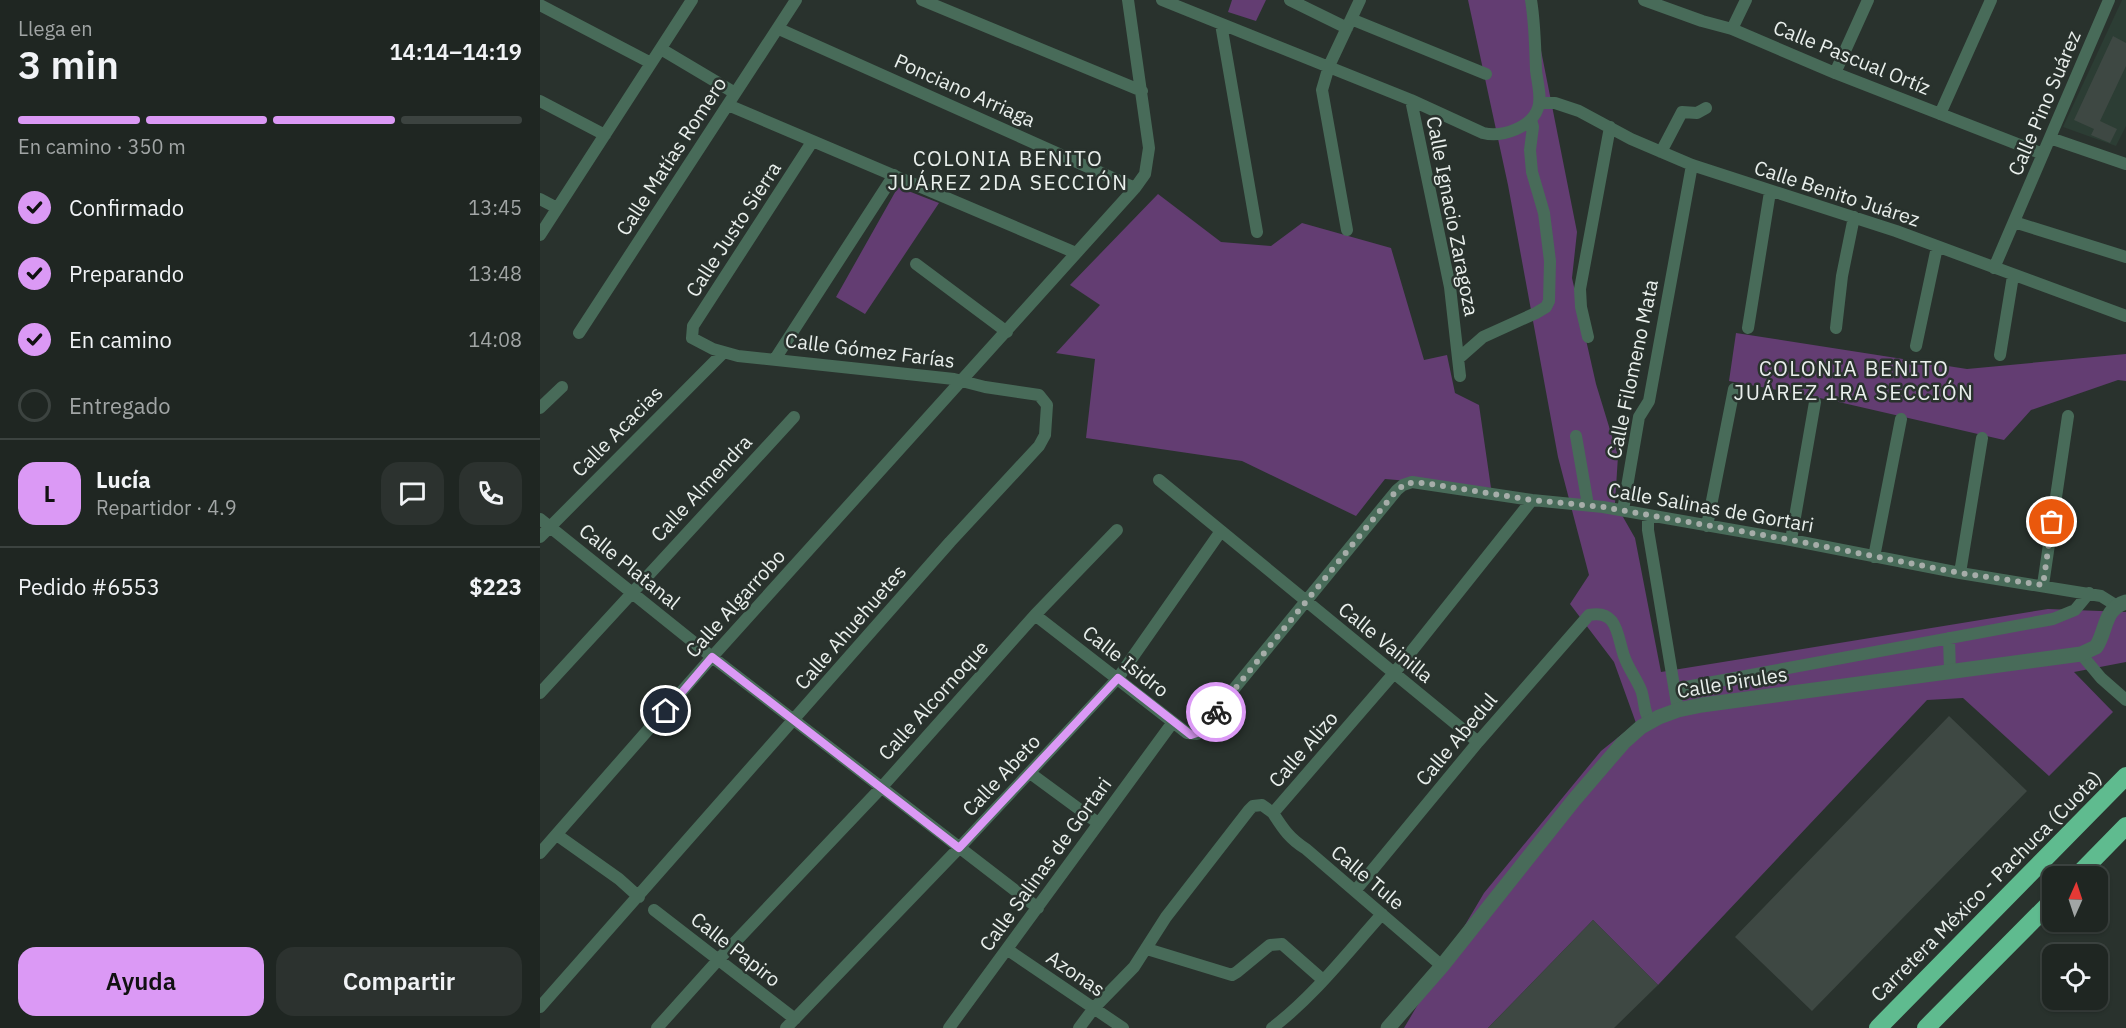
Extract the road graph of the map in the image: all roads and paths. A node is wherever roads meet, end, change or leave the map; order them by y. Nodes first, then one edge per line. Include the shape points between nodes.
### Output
1 (692, 0) edge
2 (796, 0) edge
3 (922, 0) edge
4 (1128, 0) edge
5 (1162, 0) edge
6 (1290, 0) edge
7 (1360, 0) edge
8 (1531, 0) edge
9 (1644, 0) edge
10 (1746, 0) edge
11 (1868, 0) edge
12 (1991, 0) edge
13 (2109, 0) edge
14 (540, 5) edge
15 (1221, 24) junction
16 (1349, 24) junction
17 (779, 29) junction
18 (1732, 29) junction
19 (661, 49) junction
20 (651, 63) junction
21 (1329, 66) junction
22 (1835, 73) junction
23 (1486, 74) dead end
24 (1142, 91) junction
25 (735, 93) junction
26 (1411, 100) junction
27 (540, 102) edge
28 (1539, 103) junction
29 (728, 105) junction
30 (1706, 108) dead end
31 (1940, 114) junction
32 (1531, 120) junction
33 (1610, 127) junction
34 (605, 135) junction
35 (2050, 138) junction
36 (812, 142) junction
37 (1661, 152) junction
38 (2043, 154) junction
39 (2126, 164) edge
40 (1692, 165) junction
41 (894, 175) junction
42 (1135, 188) junction
43 (1770, 192) junction
44 (540, 200) edge
45 (557, 208) junction
46 (1854, 217) junction
47 (2014, 222) junction
48 (1347, 230) dead end
49 (1257, 232) dead end
50 (540, 235) edge
51 (1937, 247) junction
52 (1076, 253) junction
53 (2126, 257) edge
54 (916, 264) dead end
55 (1994, 268) junction
56 (2013, 276) junction
57 (2126, 316) edge
58 (1748, 327) dead end
59 (1836, 328) dead end
60 (1007, 332) junction
61 (579, 333) dead end
62 (1588, 337) dead end
63 (692, 338) joint
64 (1916, 346) dead end
65 (723, 353) junction
66 (2000, 355) dead end
67 (775, 359) junction
68 (1458, 359) junction
69 (1461, 376) dead end
70 (962, 380) junction
71 (562, 387) dead end
72 (1734, 389) dead end
73 (1045, 399) joint
74 (1815, 402) dead end
75 (540, 408) edge
76 (2068, 416) dead end
77 (794, 417) dead end
78 (1901, 419) dead end
79 (1576, 436) dead end
80 (1982, 438) dead end
81 (1159, 480) dead end
82 (1532, 500) junction
83 (1588, 505) junction
84 (1623, 510) junction
85 (1648, 515) junction
86 (545, 523) edge
87 (1707, 526) junction
88 (1117, 530) dead end
89 (1221, 531) junction
90 (540, 537) edge
91 (1791, 540) junction
92 (1874, 557) junction
93 (1960, 573) junction
94 (2043, 585) junction
95 (632, 591) junction
96 (2089, 594) junction
97 (1305, 602) junction
98 (2122, 604) edge
99 (1035, 615) junction
100 (1949, 638) junction
101 (2080, 654) junction
102 (712, 657) junction
103 (1395, 672) junction
104 (1950, 672) junction
105 (1118, 678) junction
106 (1675, 689) junction
107 (540, 693) edge
108 (2126, 700) edge
109 (1678, 710) junction
110 (794, 720) junction
111 (1173, 722) junction
112 (1651, 722) junction
113 (1194, 735) joint
114 (1478, 742) junction
115 (1030, 773) junction
116 (2126, 776) edge
117 (881, 788) junction
118 (1273, 813) junction
119 (1098, 823) junction
120 (2126, 826) edge
121 (557, 835) junction
122 (959, 848) junction
123 (540, 853) edge
124 (2087, 866) edge
125 (1355, 891) junction
126 (639, 897) junction
127 (1038, 908) junction
128 (654, 910) dead end
129 (2042, 911) edge
130 (1382, 914) junction
131 (1146, 949) junction
132 (1008, 950) junction
133 (718, 960) junction
134 (1442, 966) junction
135 (1323, 980) junction
136 (540, 1007) edge
137 (1094, 1008) junction
138 (790, 1023) edge
139 (657, 1028) edge
140 (949, 1028) edge
141 (1079, 1028) edge
142 (1123, 1028) edge
143 (1272, 1028) edge
144 (1388, 1028) edge
145 (1878, 1028) edge
146 (1926, 1028) edge

1 - 19 street
2 - 17 street, Calle Matías Romero
3 - 24 street
4 - 24 street, Calle Algarrobo
5 - 15 street
6 - 16 street
7 - 16 street
8 - 28 street
9 - 18 street, Calle Pascual Ortíz
10 - 18 street
11 - 22 street
12 - 31 street
13 - 35 street, Calle Pino Suárez
14 - 20 street
15 - 21 street
15 - 49 street
16 - 21 street
16 - 23 street
17 - 25 street, Calle Matías Romero
17 - 42 street, Ponciano Arriaga
18 - 22 street, Calle Pascual Ortíz
19 - 20 street
19 - 25 street
20 - 34 street
21 - 26 street
21 - 48 street via 1322,95
22 - 31 street, Calle Pascual Ortíz
24 - 42 street, Calle Algarrobo via 1149,161
25 - 29 street, Calle Matías Romero
26 - 32 street via 1492,135
26 - 68 street, Calle Ignacio Zaragoza via 1450,286
27 - 34 street
28 - 32 street
28 - 33 street, Calle Benito Juárez via 1563,105
29 - 36 street
29 - 61 street, Calle Matías Romero
30 - 37 street via 1697,113 1682,112
31 - 38 street, Calle Pascual Ortíz
32 - 68 street via 1532,172 1544,213 1550,297 1546,307 1483,337
33 - 37 street, Calle Benito Juárez
33 - 62 street via 1580,289
34 - 45 street
35 - 38 street, Calle Pino Suárez
35 - 39 street
36 - 41 street
36 - 63 street, Calle Justo Sierra via 693,326
37 - 40 street, Calle Benito Juárez
38 - 47 street, Calle Pino Suárez
40 - 43 street, Calle Benito Juárez
40 - 84 street, Calle Filomeno Mata via 1649,401 1639,417
41 - 52 street
41 - 67 street
42 - 52 street, Calle Algarrobo
43 - 46 street, Calle Benito Juárez
43 - 58 street
44 - 45 street
45 - 50 street
46 - 51 street, Calle Benito Juárez
46 - 59 street
47 - 53 street
47 - 55 street, Calle Pino Suárez
51 - 55 street, Calle Benito Juárez
51 - 64 street
52 - 60 street, Calle Algarrobo
54 - 60 street
55 - 56 street, Calle Benito Juárez
56 - 57 street, Calle Benito Juárez
56 - 66 street
60 - 70 street, Calle Algarrobo
63 - 65 street, Calle Gómez Farías
65 - 67 street, Calle Gómez Farías
65 - 86 street, Calle Acacias
67 - 70 street, Calle Gómez Farías
68 - 69 street, Calle Ignacio Zaragoza
70 - 73 street, Calle Gómez Farías via 1033,393
70 - 102 street, Calle Algarrobo
71 - 75 street
72 - 87 street
73 - 110 street, Calle Ahuehuetes via 1045,431 1039,446
74 - 91 street
76 - 94 street
77 - 95 street, Calle Almendra
78 - 92 street
79 - 83 street
80 - 93 street
81 - 89 street, Calle Vainilla
82 - 83 street, Calle Salinas de Gortari
82 - 97 street, Calle Salinas de Gortari via 1407,483 1397,490
82 - 103 street, Calle Alizo
83 - 84 street, Calle Salinas de Gortari
84 - 85 street, Calle Salinas de Gortari
85 - 87 street, Calle Salinas de Gortari
85 - 106 street
86 - 90 street, Calle Acacias
86 - 95 street, Calle Platanal
87 - 91 street, Calle Salinas de Gortari
88 - 99 street, Calle Alcornoque
89 - 97 street, Calle Vainilla
89 - 105 street, Calle Abeto
91 - 92 street, Calle Salinas de Gortari
92 - 93 street, Calle Salinas de Gortari
93 - 94 street, Calle Salinas de Gortari
94 - 96 street, Calle Salinas de Gortari
95 - 102 street, Calle Platanal
95 - 107 street, Calle Almendra
96 - 98 street, Calle Salinas de Gortari
96 - 100 street, Calle Pirules via 2075,610 2053,619
97 - 103 street, Calle Vainilla
97 - 113 street, Calle Salinas de Gortari
98 - 101 street via 2106,619 2096,647
99 - 105 street, Calle Isidro
99 - 117 street, Calle Alcornoque
100 - 104 street
100 - 106 street, Calle Pirules
101 - 104 street, Calle Pirules
101 - 108 street
102 - 110 street, Calle Platanal
102 - 121 street, Calle Algarrobo
103 - 114 street, Calle Vainilla
103 - 118 street, Calle Alizo
104 - 109 street, Calle Pirules
105 - 111 street, Calle Isidro
105 - 115 street, Calle Abeto
106 - 109 street
109 - 112 street, Calle Pirules
110 - 117 street, Calle Platanal
110 - 126 street, Calle Ahuehuetes
111 - 113 street, Calle Isidro
111 - 119 street, Calle Salinas de Gortari
112 - 114 street, Calle Abedul via 1613,624 1599,613 1589,615
112 - 134 street, Calle Pirules via 1632,734 1604,765
114 - 125 street, Calle Abedul
115 - 119 street
115 - 122 street, Calle Abeto
116 - 145 highway, Carretera México - Pachuca (Cuota)
117 - 122 street, Calle Platanal
117 - 133 street, Calle Alcornoque
118 - 125 street, Calle Tule via 1294,842
118 - 131 street, Calle Alizo via 1262,805 1249,810
119 - 127 street, Calle Salinas de Gortari
120 - 124 highway
121 - 123 street, Calle Algarrobo
121 - 126 street
122 - 127 street, Calle Platanal
122 - 138 street, Calle Abeto
125 - 130 street, Calle Tule
126 - 136 street, Calle Ahuehuetes
127 - 132 street, Calle Salinas de Gortari
128 - 133 street, Calle Papiro
129 - 146 highway
130 - 134 street, Calle Tule
130 - 135 street
131 - 135 street via 1232,975 1278,943
131 - 137 street, Calle Alizo via 1122,981
132 - 137 street, Azonas
132 - 140 street, Calle Salinas de Gortari
133 - 138 street, Calle Papiro
133 - 139 street, Calle Alcornoque
134 - 144 street, Calle Pirules
135 - 143 street
137 - 141 street, Calle Alizo
137 - 142 street, Azonas

